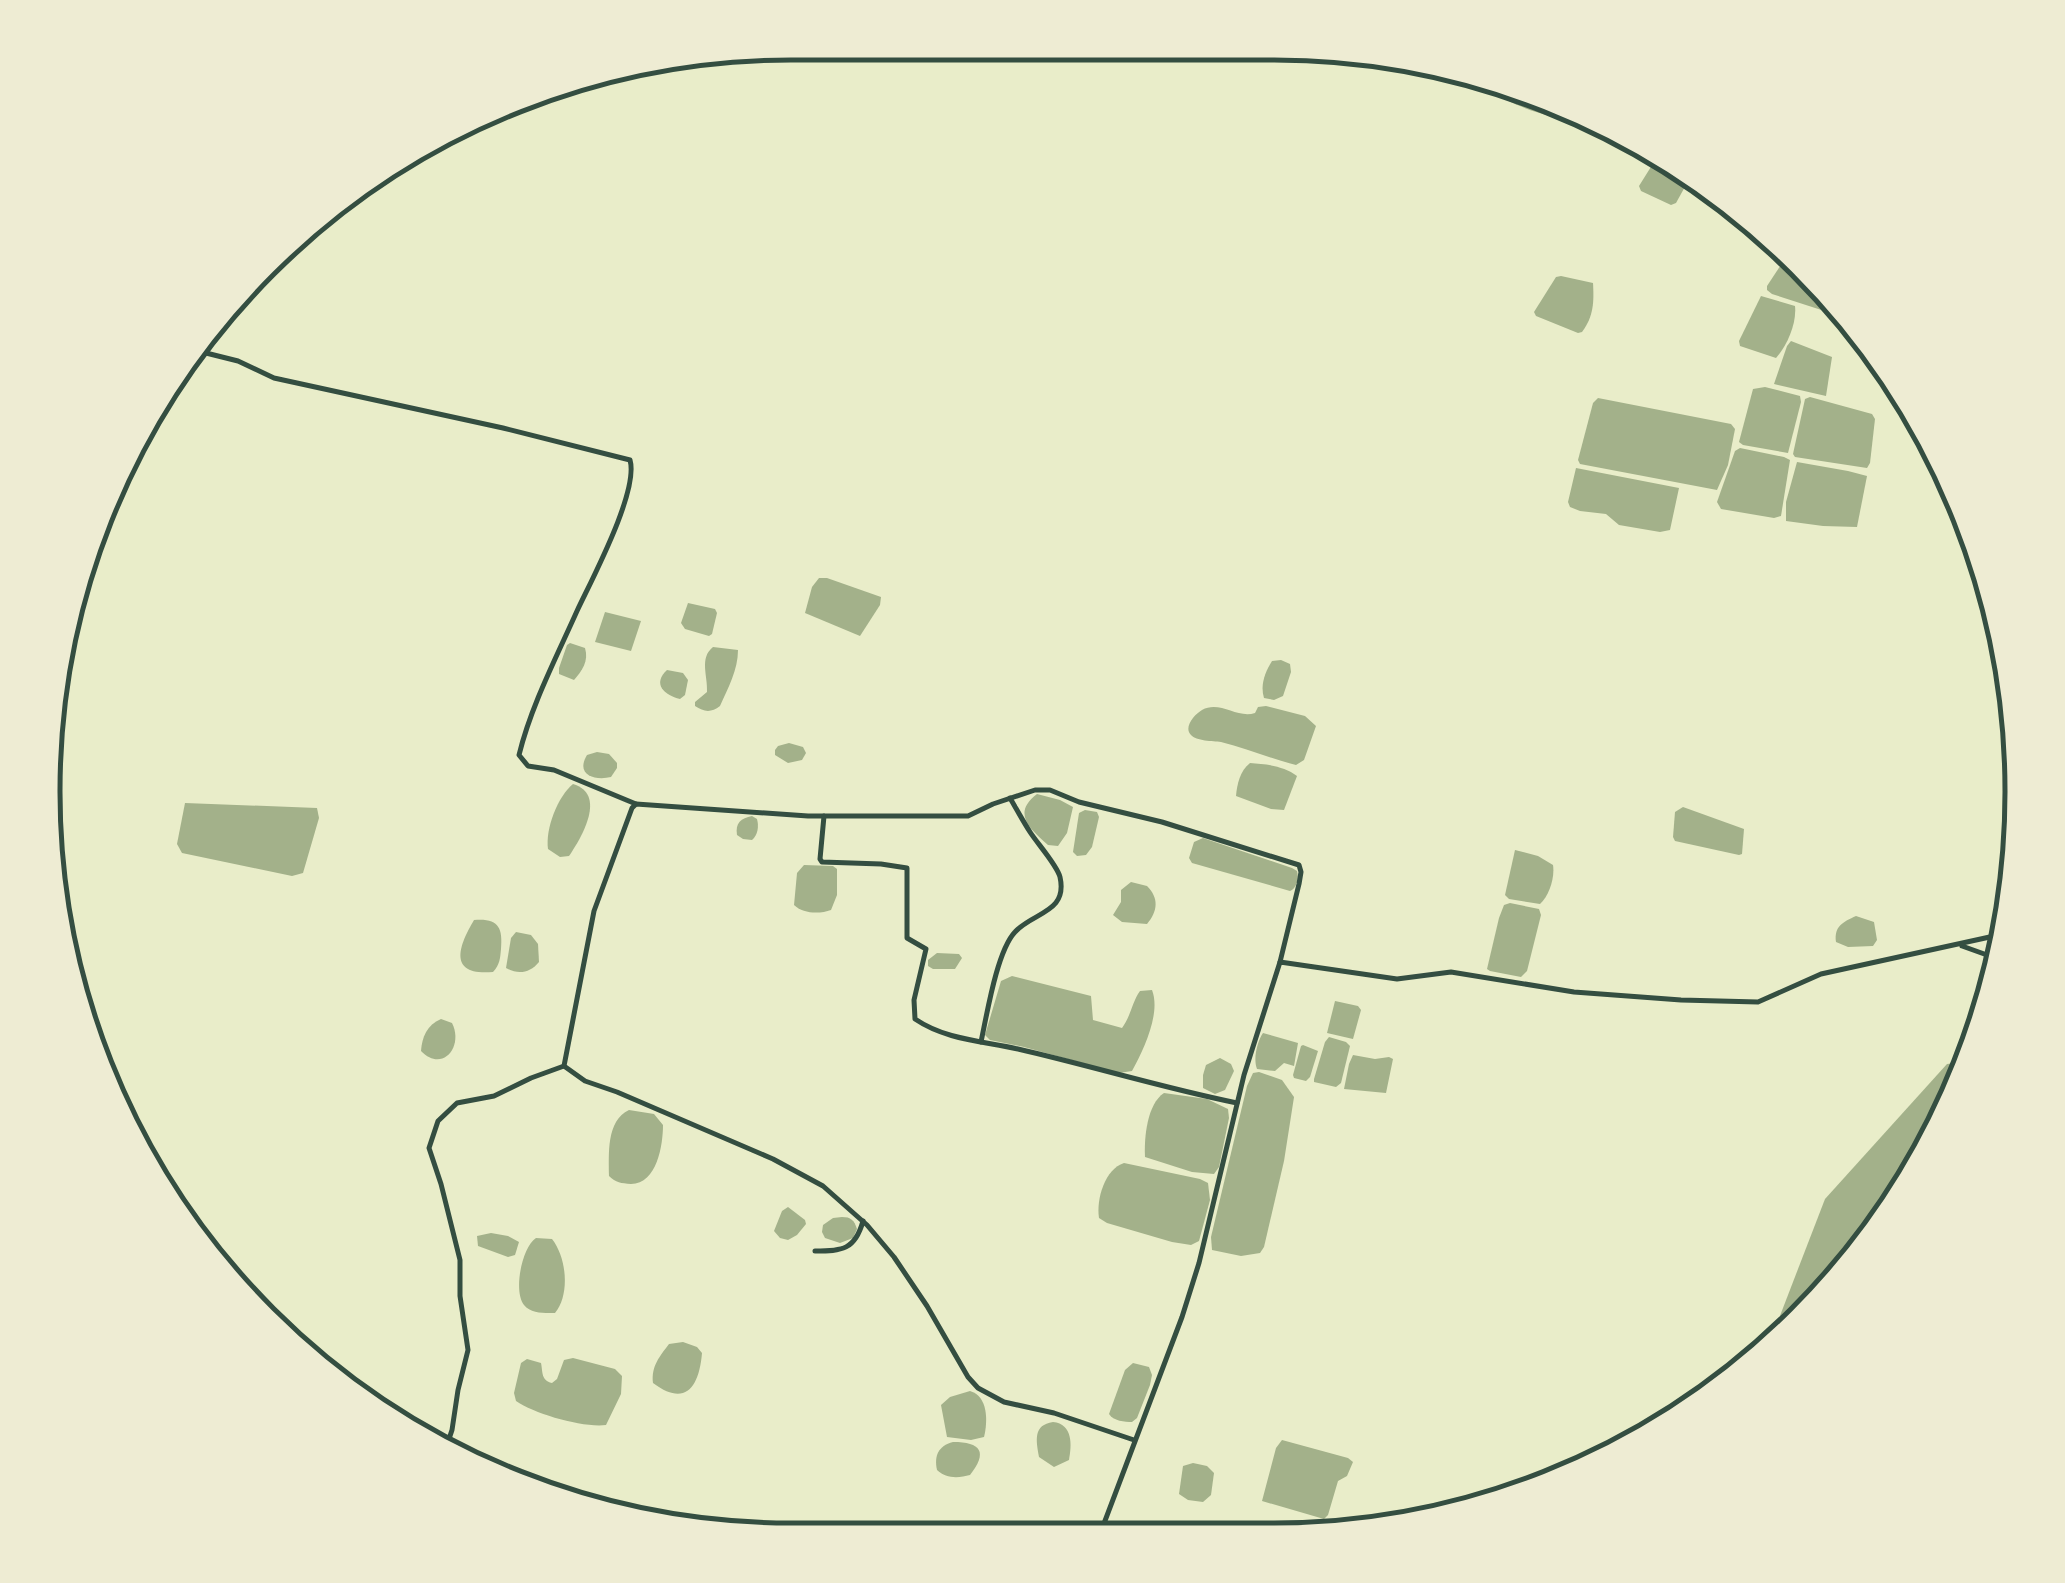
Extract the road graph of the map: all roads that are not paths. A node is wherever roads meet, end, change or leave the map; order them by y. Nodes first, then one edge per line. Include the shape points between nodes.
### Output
1 (206, 353) edge
2 (1010, 798) junction
3 (636, 804) junction
4 (824, 816) junction
5 (1990, 937) edge
6 (1959, 945) junction
7 (1986, 954) edge
8 (1280, 962) junction
9 (981, 1042) junction
10 (564, 1066) junction
11 (1237, 1104) junction
12 (863, 1222) junction
13 (816, 1250) dead end
14 (449, 1438) edge
15 (1134, 1440) junction
16 (1104, 1523) edge

1 - 3 street via 274,378 630,460 630,486 519,755 528,766
2 - 4 street via 968,816
2 - 8 street via 1050,790 1299,865
2 - 9 street via 1060,876 1058,901 1012,934
3 - 4 street
3 - 10 street via 594,910
4 - 9 street via 822,862 907,868 907,938 926,949 915,1019
5 - 6 street
6 - 7 street
6 - 8 street via 1821,974 1758,1002 1574,992 1451,972 1397,979
8 - 11 street
9 - 11 street
10 - 12 street via 585,1081 773,1158 823,1186
10 - 14 street via 494,1096 457,1103 438,1121 429,1148 460,1260 468,1350
11 - 15 street via 1199,1263
12 - 13 street via 847,1248
12 - 15 street via 912,1282 978,1388 1004,1402
15 - 16 street

